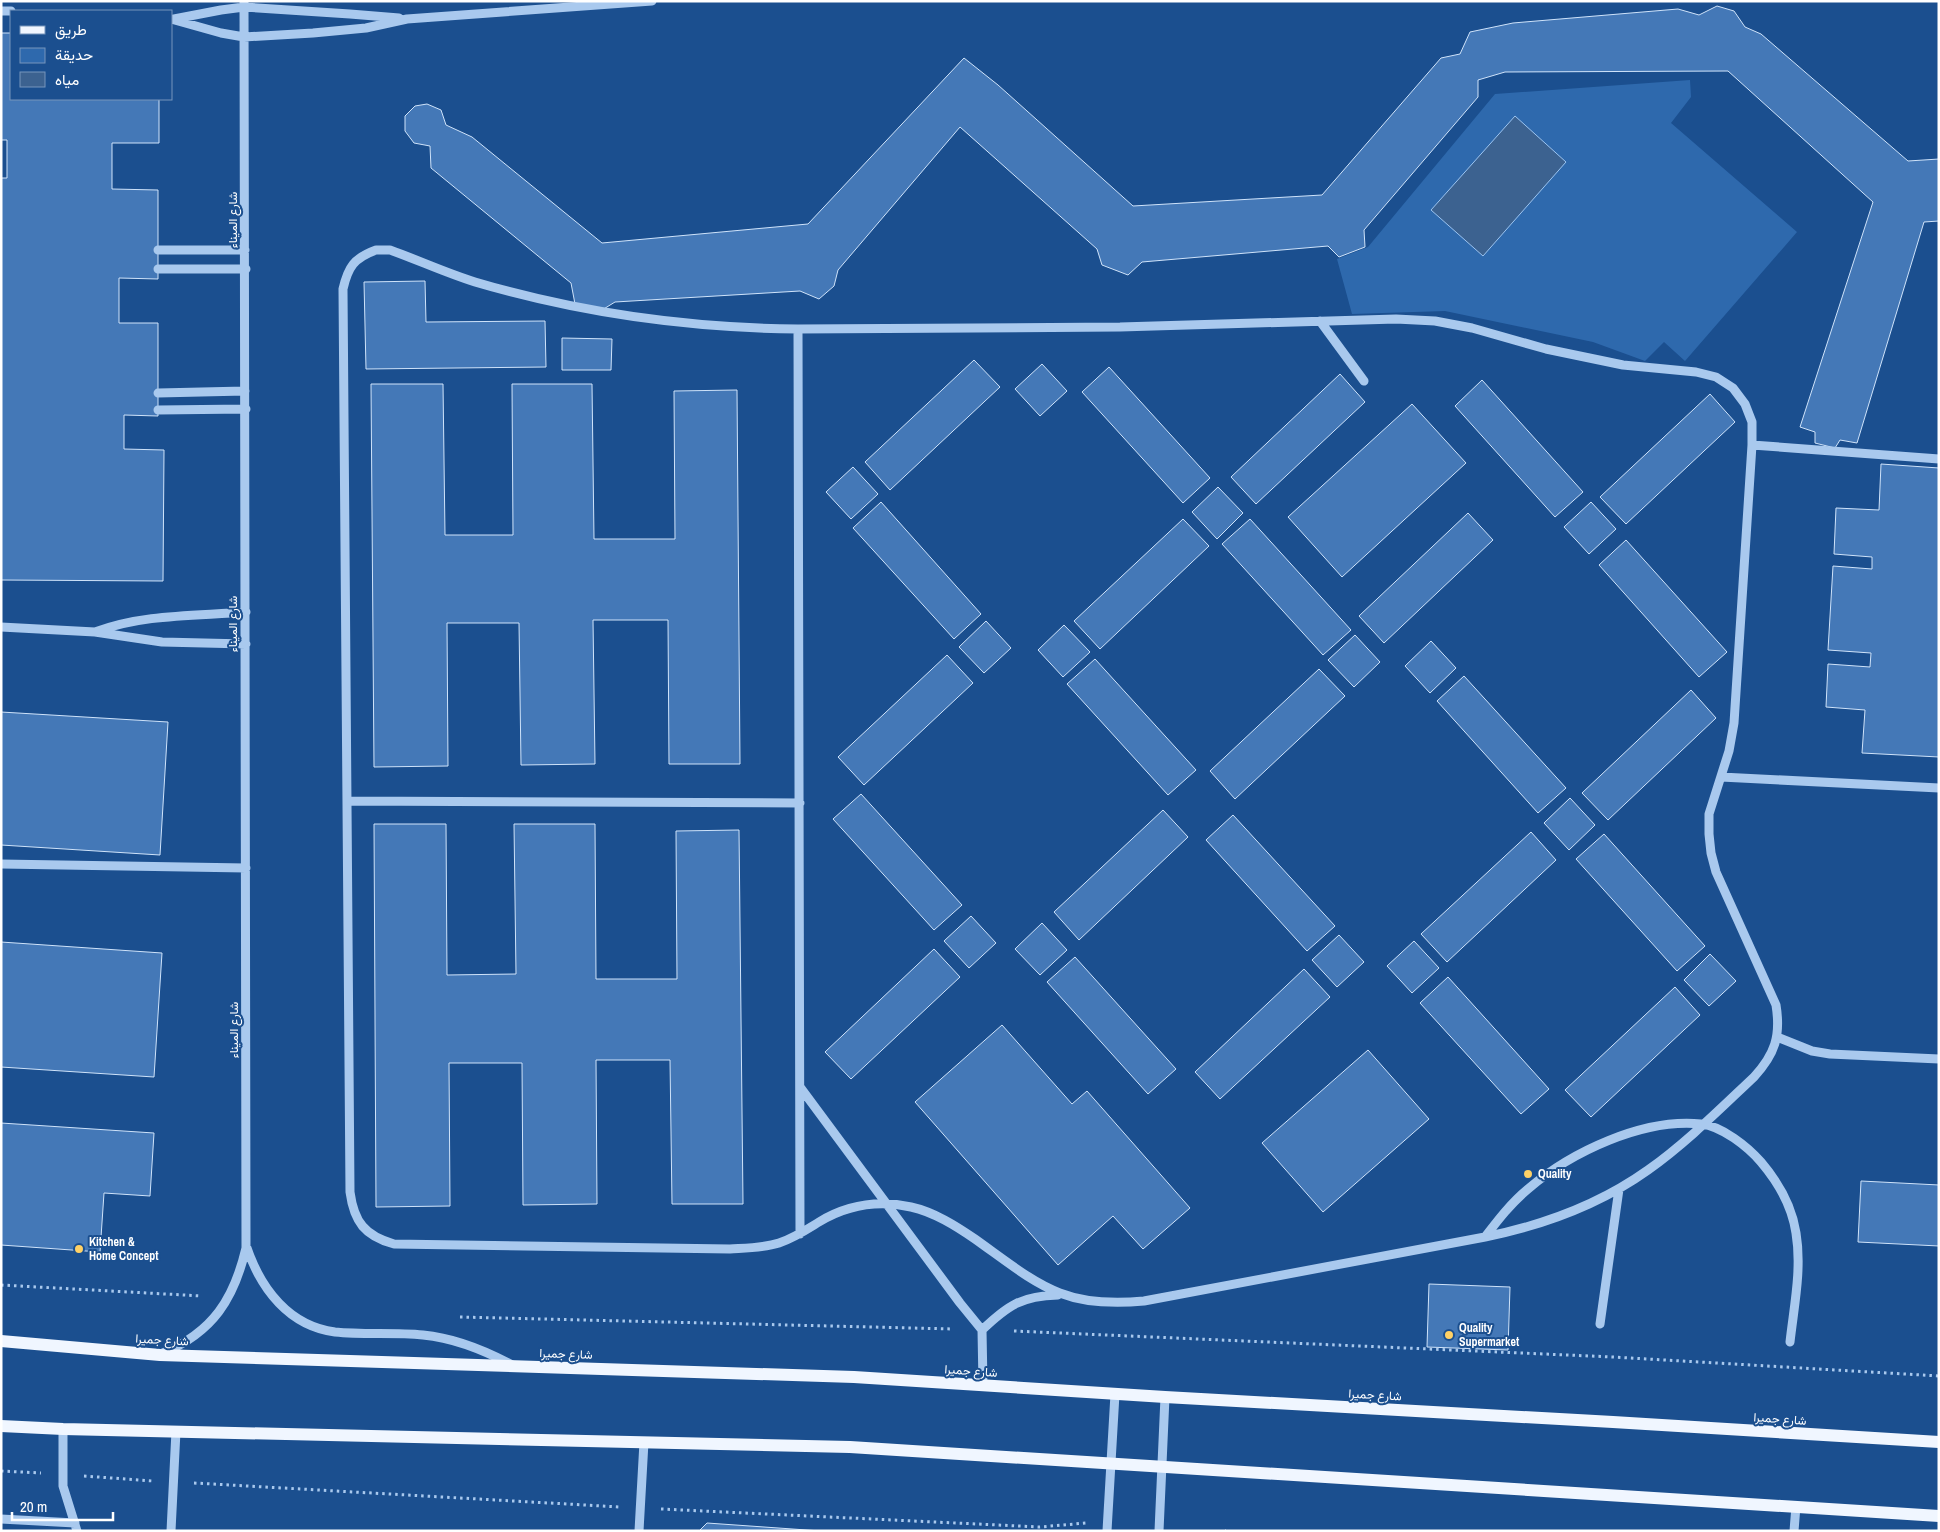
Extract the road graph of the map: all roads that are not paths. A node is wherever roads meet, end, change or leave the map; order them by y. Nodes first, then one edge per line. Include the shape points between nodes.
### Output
1 (652, 1) edge
2 (244, 4) edge
3 (172, 19) edge
4 (407, 19) junction
5 (244, 37) junction
6 (158, 250) dead end
7 (246, 250) junction
8 (158, 269) dead end
9 (246, 269) junction
10 (1320, 321) junction
11 (798, 329) junction
12 (1364, 381) dead end
13 (246, 391) junction
14 (158, 393) dead end
15 (246, 409) junction
16 (158, 410) dead end
17 (1752, 445) junction
18 (1939, 459) edge
19 (246, 612) junction
20 (1, 627) edge
21 (94, 632) junction
22 (246, 644) junction
23 (1721, 777) junction
24 (1939, 788) edge
25 (347, 801) junction
26 (800, 803) junction
27 (1, 864) edge
28 (246, 868) junction
29 (1777, 1037) junction
30 (1939, 1059) edge
31 (800, 1087) junction
32 (1703, 1124) junction
33 (1619, 1189) junction
34 (887, 1203) junction
35 (800, 1234) junction
36 (1485, 1237) junction
37 (246, 1248) junction
38 (1060, 1295) junction
39 (1600, 1324) dead end
40 (982, 1330) junction
41 (1, 1341) edge
42 (1790, 1342) dead end
43 (160, 1355) junction
44 (514, 1366) junction
45 (983, 1385) junction
46 (1115, 1394) junction
47 (1165, 1398) junction
48 (1, 1426) edge
49 (63, 1429) junction
50 (176, 1431) junction
51 (644, 1442) junction
52 (1939, 1442) edge
53 (1111, 1463) junction
54 (1161, 1467) junction
55 (1796, 1506) junction
56 (1939, 1516) edge
57 (1, 1519) edge
58 (76, 1527) edge
59 (171, 1531) edge
60 (639, 1531) edge
61 (1107, 1531) edge
62 (1159, 1531) edge
63 (1794, 1531) edge

1 - 4 street
2 - 3 street
2 - 4 street
2 - 5 street, شارع الميناء
3 - 5 street
4 - 5 street via 366,28
5 - 7 street, شارع الميناء
6 - 7 street
7 - 9 street, شارع الميناء
8 - 9 street
9 - 13 street, شارع الميناء
10 - 11 street via 1120,327
10 - 12 street
10 - 17 street via 1434,321 1584,358 1716,377 1732,388 1745,404 1752,422
11 - 25 street via 693,324 582,308 474,281 390,250 363,254 352,263 343,289
11 - 26 street
13 - 14 street
13 - 15 street, شارع الميناء
15 - 16 street
15 - 19 street, شارع الميناء
17 - 18 street
17 - 23 street via 1737,695
19 - 21 street via 145,619
19 - 22 street, شارع الميناء
20 - 21 street
21 - 22 street via 162,642
22 - 28 street, شارع الميناء
23 - 24 street
23 - 29 street via 1709,814 1711,853 1720,881 1776,1005
25 - 26 street
25 - 35 street via 350,1192 352,1207 367,1232 394,1244 730,1249 778,1244
26 - 31 street
27 - 28 street
28 - 37 street, شارع الميناء
29 - 30 street via 1812,1051 1830,1054
29 - 32 street via 1765,1066
31 - 34 street
31 - 35 street
32 - 33 street via 1649,1170
32 - 36 street via 1671,1124 1640,1131 1580,1153 1527,1190
32 - 42 street via 1730,1135 1754,1154 1774,1177 1788,1203 1796,1232 1799,1262
33 - 36 street via 1554,1220
33 - 39 street
34 - 35 street via 841,1211
34 - 38 street via 937,1216 1035,1282
34 - 40 street
36 - 38 street via 1144,1302 1088,1302
37 - 43 street via 237,1281 214,1318 198,1334
37 - 44 street via 267,1291 280,1305 305,1322 334,1332 447,1338 478,1348
38 - 40 street via 1016,1302
40 - 45 street
41 - 43 main road, شارع جميرا
43 - 44 main road, شارع جميرا
44 - 45 main road, شارع جميرا via 854,1377
45 - 46 main road, شارع جميرا
46 - 47 main road, شارع جميرا
46 - 53 street
47 - 52 main road, شارع جميرا
47 - 54 street
48 - 49 main road
49 - 50 main road
49 - 58 street via 66,1498
50 - 51 main road
50 - 59 street
51 - 53 main road via 850,1447
51 - 60 street
53 - 54 main road
53 - 61 street
54 - 55 main road
54 - 62 street
55 - 56 main road
55 - 63 street
57 - 58 street

